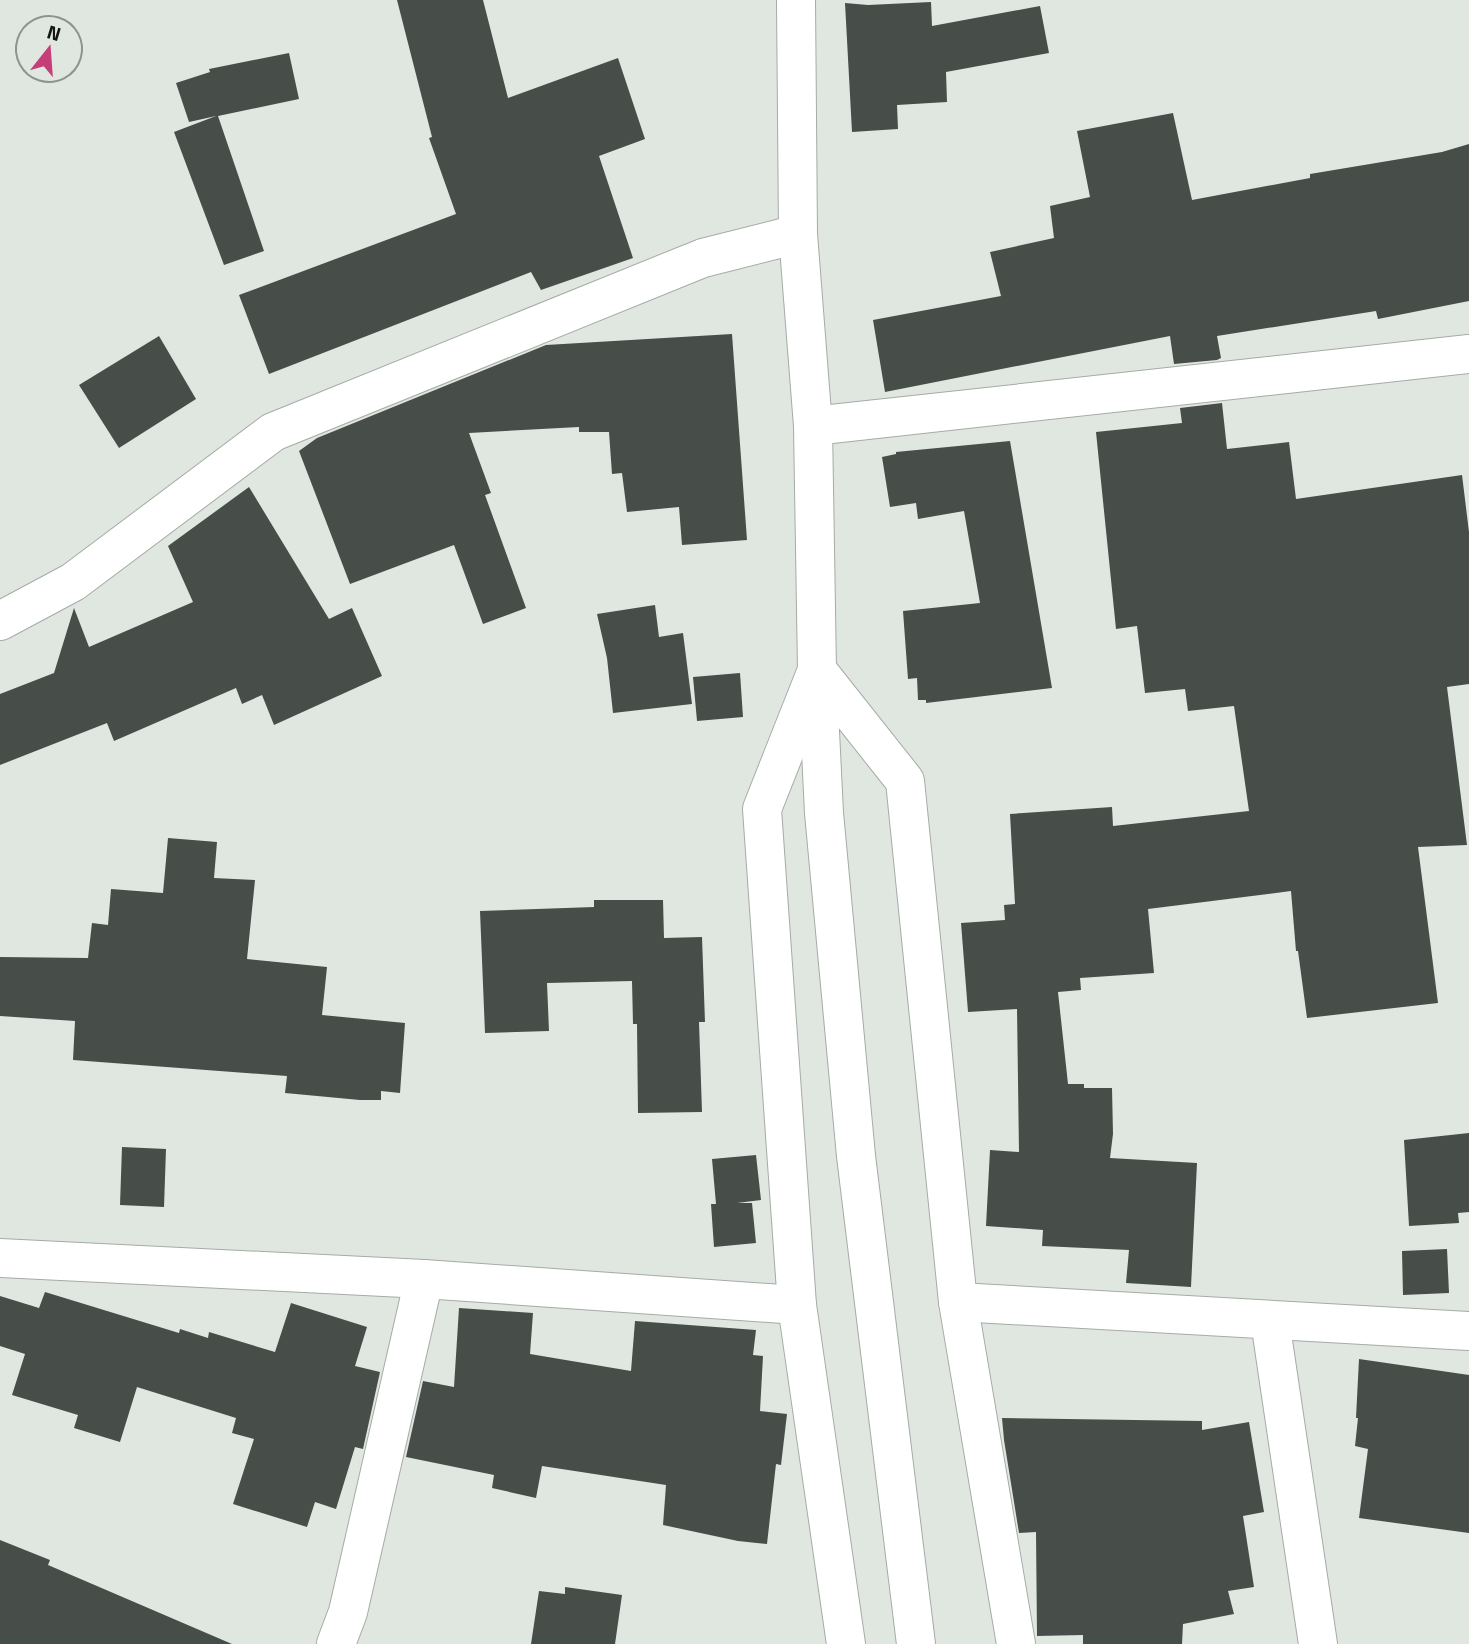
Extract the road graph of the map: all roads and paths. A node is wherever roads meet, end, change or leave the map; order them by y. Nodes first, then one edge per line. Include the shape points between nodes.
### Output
1 (796, 0) edge
2 (798, 234) junction
3 (1469, 354) edge
4 (813, 426) junction
5 (0, 621) edge
6 (817, 670) junction
7 (0, 1258) edge
8 (424, 1279) junction
9 (958, 1302) junction
10 (797, 1305) junction
11 (1270, 1321) junction
12 (1469, 1331) edge
13 (337, 1644) edge
14 (846, 1644) edge
15 (916, 1644) edge
16 (1016, 1644) edge
17 (1318, 1644) edge

1 - 2 street
2 - 4 street
2 - 5 street via 703,258 272,432 73,582
3 - 4 street
4 - 6 street
6 - 9 street via 905,781
6 - 10 street via 762,809
6 - 15 street via 824,813 856,1156
7 - 8 street
8 - 10 street
8 - 13 street
9 - 11 street
9 - 16 street
10 - 14 street
11 - 12 street
11 - 17 street

